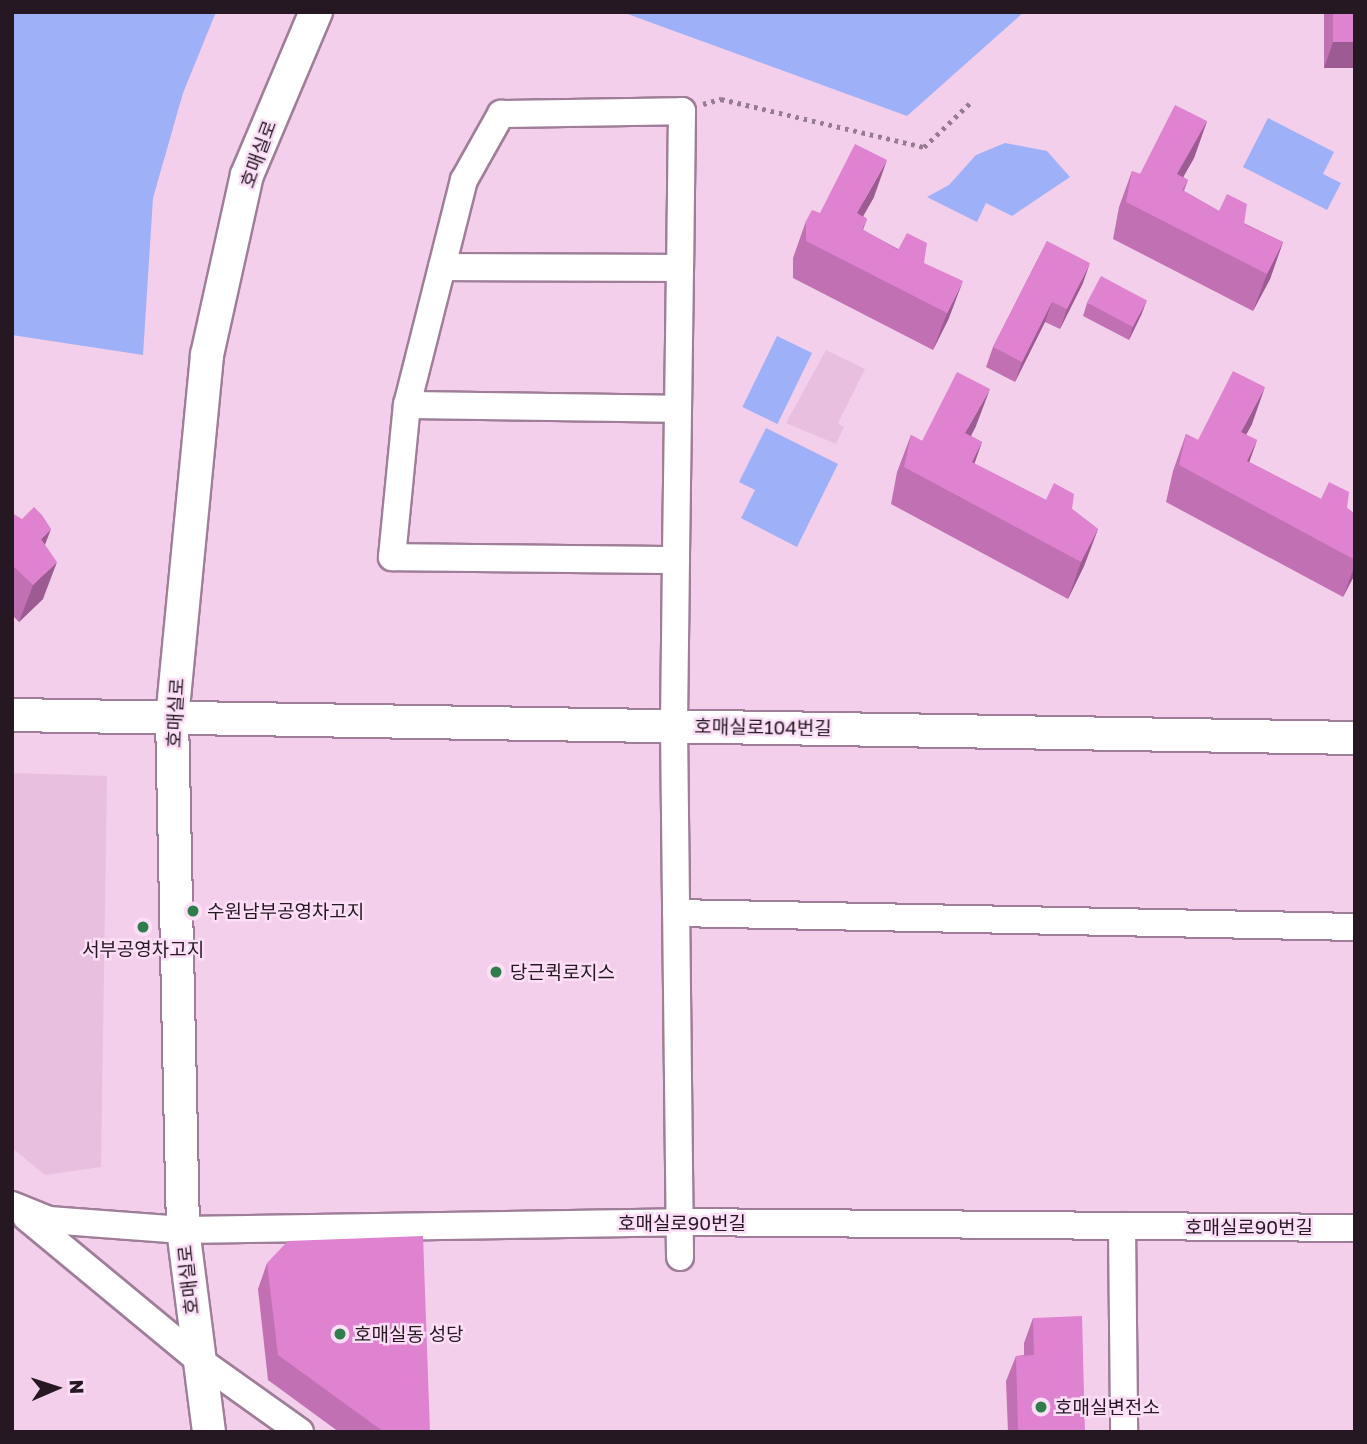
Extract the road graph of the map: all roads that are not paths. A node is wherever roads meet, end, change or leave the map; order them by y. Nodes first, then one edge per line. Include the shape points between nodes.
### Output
1 (316, 12) edge
2 (442, 267) junction
3 (680, 268) junction
4 (407, 405) junction
5 (678, 409) junction
6 (677, 560) junction
7 (12, 715) edge
8 (172, 719) junction
9 (674, 726) junction
10 (1355, 737) edge
11 (676, 913) junction
12 (1355, 927) edge
13 (12, 1206) edge
14 (680, 1222) junction
15 (1122, 1226) junction
16 (1355, 1228) edge
17 (183, 1230) junction
18 (680, 1257) dead end
19 (195, 1357) junction
20 (209, 1432) edge
21 (300, 1432) edge
22 (1124, 1432) edge

1 - 8 street, 호매실로 via 247,175 207,355
2 - 3 street
2 - 3 street via 464,180 501,114 682,111
2 - 4 street
3 - 5 street
4 - 5 street
4 - 6 street via 392,557
5 - 6 street
6 - 9 street
7 - 8 street, 호매실로104번길
8 - 9 street, 호매실로104번길
8 - 17 street, 호매실로
9 - 10 street, 호매실로104번길
9 - 11 street
11 - 12 street
11 - 14 street
13 - 17 street, 호매실로90번길 via 49,1220
13 - 19 street
14 - 15 street, 호매실로90번길
14 - 17 street, 호매실로90번길
14 - 18 street
15 - 16 street, 호매실로90번길
15 - 22 street
17 - 19 street, 호매실로
19 - 20 street, 호매실로
19 - 21 street

